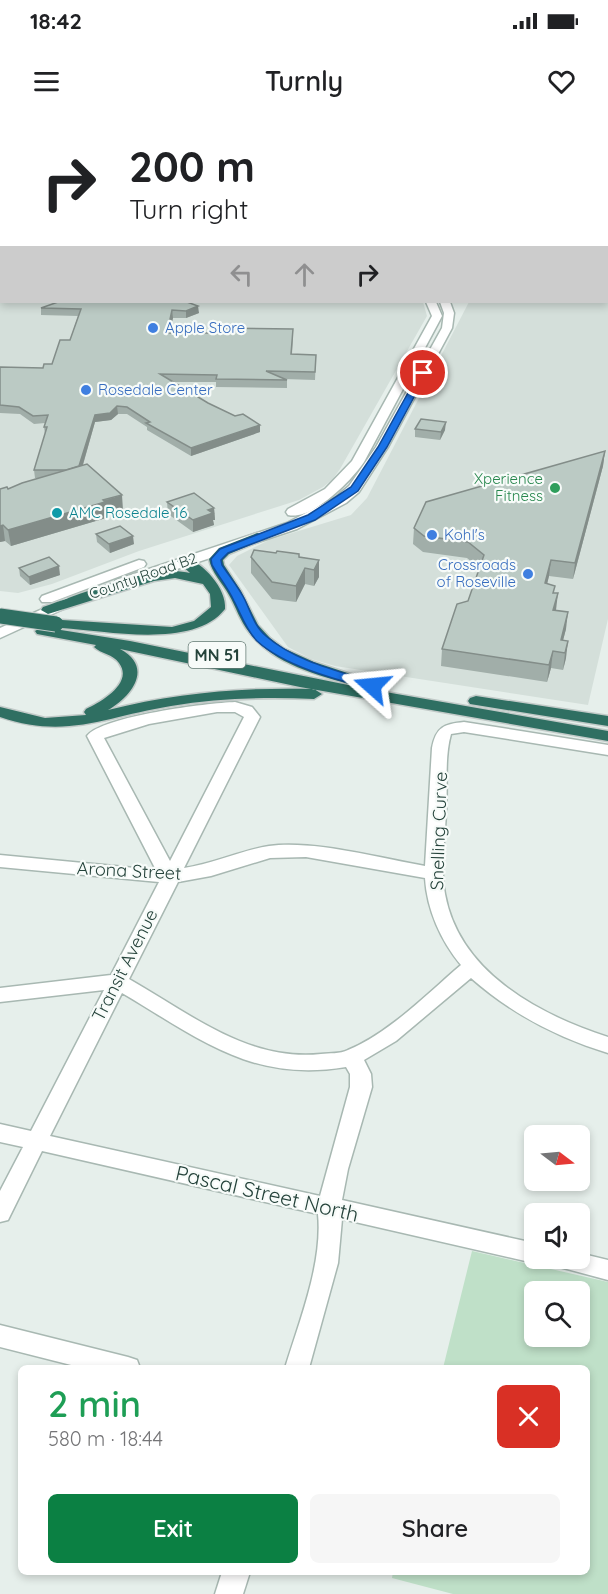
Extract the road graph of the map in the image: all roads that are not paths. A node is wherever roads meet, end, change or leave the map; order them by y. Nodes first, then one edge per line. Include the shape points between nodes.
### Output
1 (431, 303) edge
2 (445, 303) edge
3 (367, 445) junction
4 (382, 447) junction
5 (257, 537) junction
6 (184, 555) junction
7 (212, 584) junction
8 (239, 598) junction
9 (48, 610) junction
10 (0, 619) edge
11 (0, 625) edge
12 (54, 628) junction
13 (0, 634) edge
14 (372, 686) junction
15 (0, 700) edge
16 (444, 708) junction
17 (0, 712) edge
18 (608, 722) edge
19 (608, 736) edge
20 (608, 750) edge
21 (0, 861) edge
22 (434, 874) junction
23 (169, 877) junction
24 (473, 966) junction
25 (117, 981) junction
26 (0, 995) edge
27 (608, 1045) edge
28 (351, 1058) junction
29 (0, 1133) edge
30 (36, 1142) junction
31 (329, 1208) junction
32 (0, 1213) edge
33 (524, 1251) edge
34 (590, 1265) edge
35 (608, 1269) edge
36 (0, 1336) edge
37 (116, 1365) edge
38 (298, 1365) edge
39 (235, 1575) edge
40 (229, 1594) edge

1 - 3 street, County Road B2 via 437,316
2 - 4 street, County Road B2 via 447,327
3 - 4 street
3 - 6 street, County Road B2 via 345,480 309,505
4 - 5 street, County Road B2 via 354,489 341,500 312,518
5 - 6 street, County Road B2
5 - 8 highway via 224,551 216,559
6 - 7 highway
6 - 8 highway
6 - 9 street, County Road B2
6 - 10 street, County Road B2 via 87,582
7 - 9 highway via 183,575 166,575
7 - 12 highway via 218,596 218,609 189,628
8 - 14 highway via 249,622 272,647 306,664
9 - 13 street, County Road B2
10 - 12 highway, MN 51, bridge
11 - 12 highway, MN 51
12 - 14 highway, MN 51
12 - 15 highway via 122,657 130,677 120,696 96,710 63,717 33,714
12 - 16 highway, MN 51 via 300,682
14 - 18 highway, MN 51
16 - 17 highway via 286,693 172,701 68,724 38,724
16 - 19 highway, MN 51
20 - 22 street, Snelling Curve via 464,727 444,732
21 - 23 street, Arona Street
22 - 23 street, Arona Street via 288,850
22 - 24 street, Snelling Curve via 436,898 446,927
23 - 23 street, Transit Avenue via 252,717 246,710 234,707 174,712 95,736
23 - 25 street, Transit Avenue
24 - 27 street, Snelling Curve via 534,1016
24 - 28 street via 389,1035
25 - 26 street
25 - 28 street via 248,1055 290,1064
25 - 30 street, Transit Avenue
28 - 31 street via 359,1067 361,1087
29 - 30 street, Pascal Street North
30 - 31 street, Pascal Street North
30 - 32 street, Transit Avenue
31 - 33 street, Pascal Street North
31 - 38 street via 331,1227 326,1263
34 - 35 street
36 - 37 street
39 - 40 street

